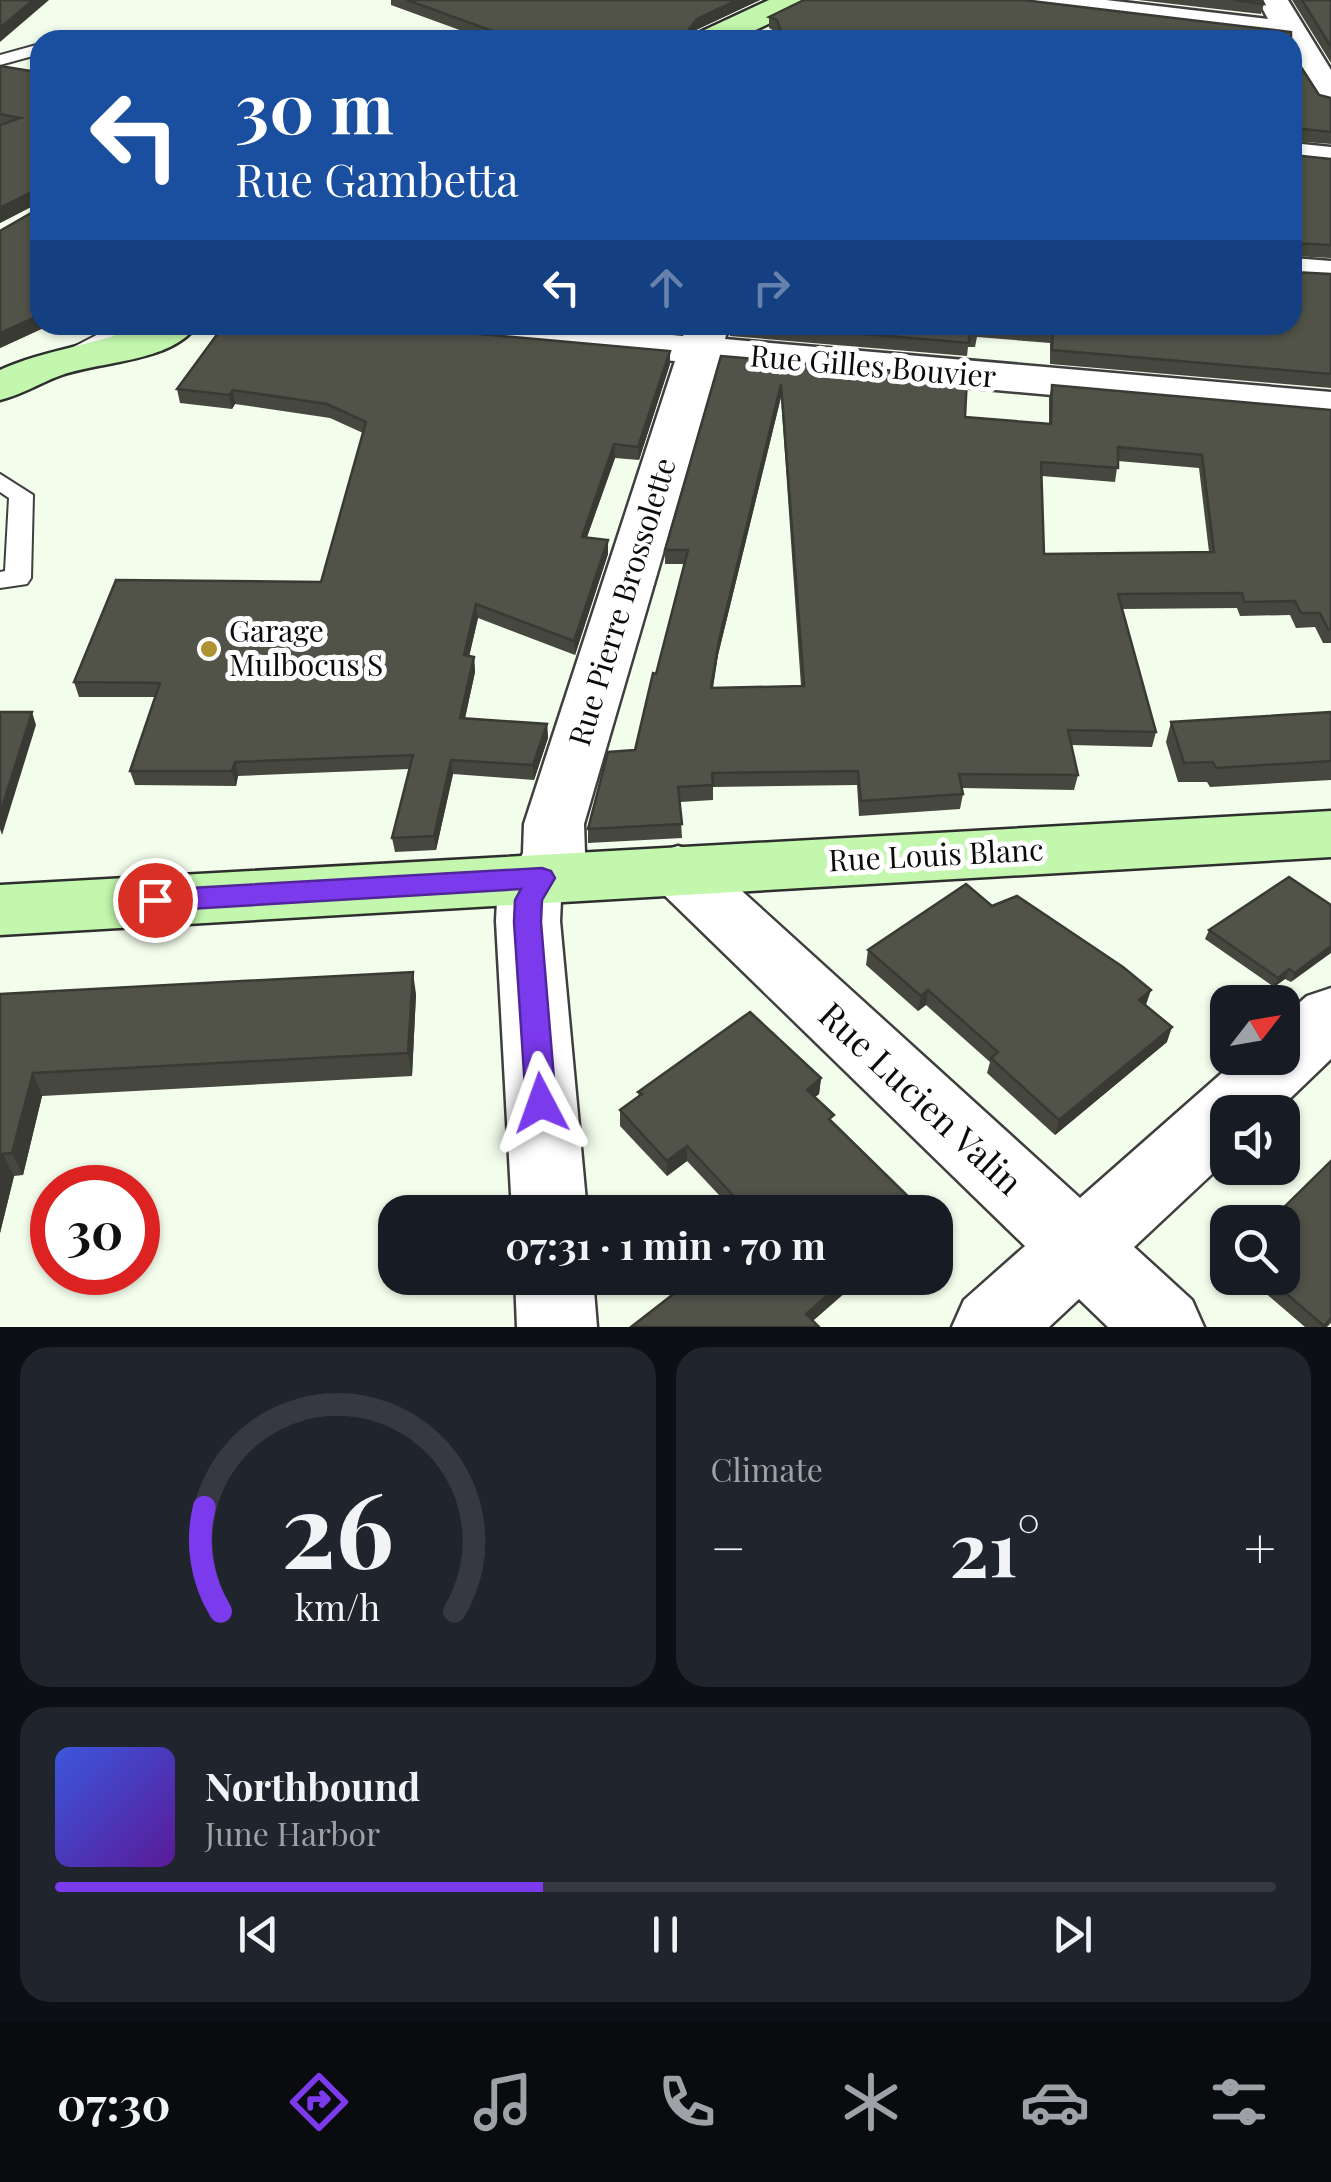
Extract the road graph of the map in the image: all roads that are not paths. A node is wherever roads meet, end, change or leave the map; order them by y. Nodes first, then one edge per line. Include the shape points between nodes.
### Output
1 (794, 0) edge
2 (802, 0) edge
3 (1027, 0) edge
4 (1273, 0) edge
5 (730, 30) edge
6 (774, 30) edge
7 (1283, 30) edge
8 (1291, 30) edge
9 (1302, 48) edge
10 (30, 52) edge
11 (0, 60) edge
12 (1331, 98) edge
13 (1302, 155) edge
14 (1331, 158) edge
15 (1302, 271) edge
16 (1331, 273) edge
17 (79, 335) edge
18 (112, 335) edge
19 (155, 335) edge
20 (637, 335) edge
21 (704, 338) edge
22 (47, 365) junction
23 (0, 387) edge
24 (1331, 406) edge
25 (0, 482) edge
26 (0, 580) edge
27 (1331, 834) edge
28 (678, 870) junction
29 (542, 878) junction
30 (0, 910) edge
31 (1331, 1016) edge
32 (1247, 1095) edge
33 (1210, 1129) edge
34 (548, 1195) edge
35 (1079, 1249) junction
36 (555, 1295) edge
37 (558, 1327) edge
38 (992, 1327) edge
39 (1164, 1327) edge

1 - 5 street
2 - 6 street via 823,1
3 - 7 street
4 - 8 street
9 - 12 street
10 - 11 lane
13 - 14 street
15 - 16 street
17 - 22 street
18 - 22 lane
19 - 22 street via 127,348
20 - 21 street, Rue Gilles Bouvier
21 - 24 street, Rue Gilles Bouvier
21 - 29 street, Rue Pierre Brossolette
22 - 23 street
25 - 26 lane via 20,495 18,578
27 - 28 street, Rue Louis Blanc
28 - 29 street, Rue Louis Blanc
28 - 35 street, Rue Lucien Valin
29 - 30 street, Rue Louis Blanc
29 - 34 street, Rue Pierre Brossolette via 528,900 528,922
31 - 32 street
33 - 35 street
35 - 38 street
35 - 39 street, Rue Lucien Valin
36 - 37 street

